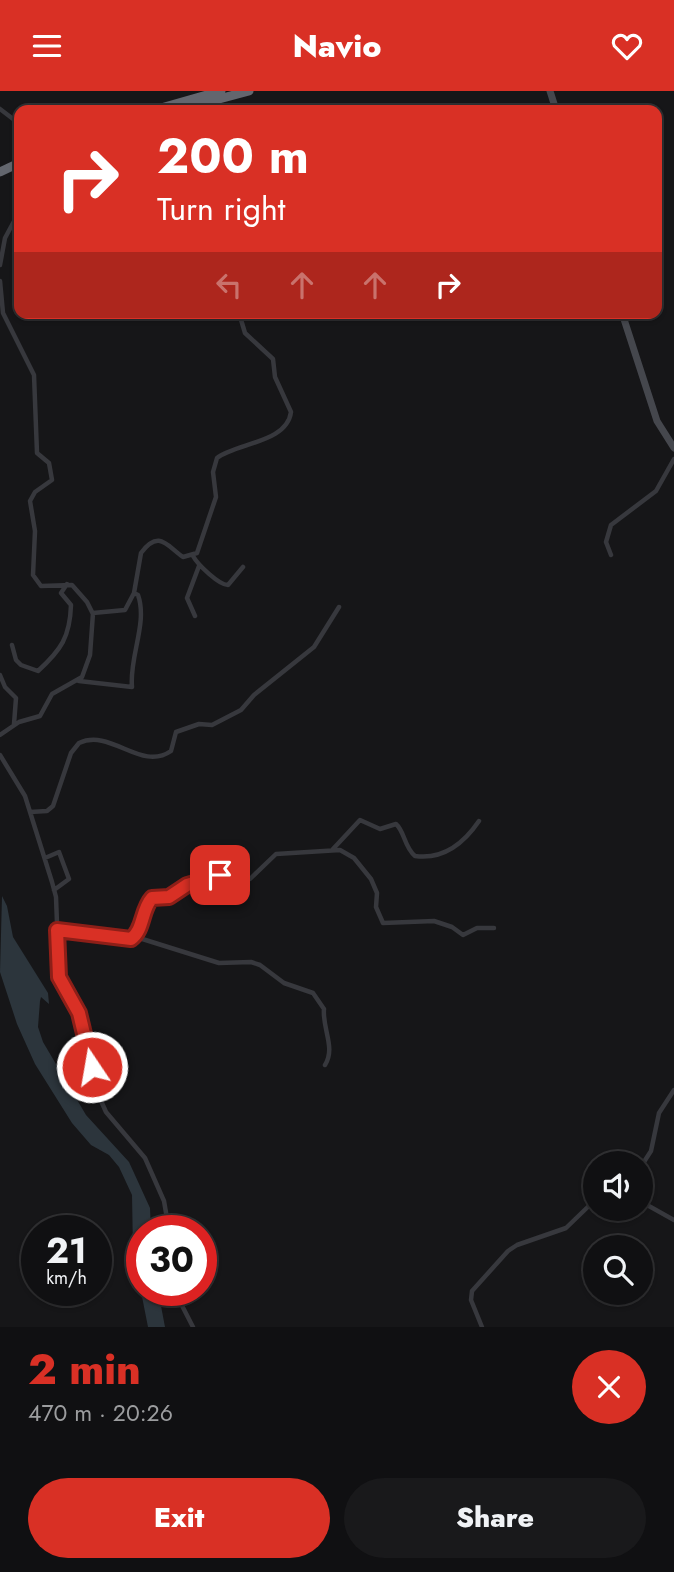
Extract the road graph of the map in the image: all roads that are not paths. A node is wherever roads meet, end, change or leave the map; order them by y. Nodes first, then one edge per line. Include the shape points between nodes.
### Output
1 (221, 91) edge
2 (249, 91) edge
3 (172, 105) edge
4 (197, 105) edge
5 (0, 109) edge
6 (14, 120) edge
7 (14, 221) edge
8 (0, 265) edge
9 (0, 281) edge
10 (240, 319) edge
11 (624, 319) edge
12 (674, 447) edge
13 (674, 459) edge
14 (611, 555) dead end
15 (193, 556) junction
16 (199, 566) junction
17 (243, 567) dead end
18 (68, 583) junction
19 (134, 593) junction
20 (339, 607) dead end
21 (93, 614) junction
22 (195, 616) dead end
23 (12, 645) dead end
24 (0, 675) edge
25 (78, 680) junction
26 (14, 725) junction
27 (0, 735) edge
28 (0, 755) edge
29 (30, 812) junction
30 (479, 821) dead end
31 (332, 849) junction
32 (45, 859) junction
33 (54, 890) junction
34 (494, 928) dead end
35 (57, 930) junction
36 (135, 937) junction
37 (325, 1065) dead end
38 (674, 1090) edge
39 (651, 1151) edge
40 (653, 1208) edge
41 (583, 1213) edge
42 (166, 1215) edge
43 (674, 1220) edge
44 (182, 1306) edge
45 (193, 1327) edge
46 (482, 1327) edge

1 - 3 highway
2 - 4 highway
5 - 6 street
7 - 8 street
9 - 18 street via 3,313 34,375 37,453 51,469 52,479 30,501 35,531 33,575 41,586
10 - 15 street via 244,333 273,359 290,417 266,439 217,458 213,471 216,497 201,549
11 - 12 main road via 657,421
13 - 14 street via 656,491 611,525 606,543
15 - 16 street
15 - 19 street via 180,556 166,541 145,548
16 - 17 street via 224,586
16 - 22 street via 187,598
18 - 21 street
18 - 23 street via 61,593 71,605 69,631 56,656 33,670 16,660
19 - 21 street via 125,610
19 - 25 street via 142,608 132,687
20 - 29 street via 314,647 241,710 212,725 176,732 171,751 162,756 126,751 103,739 79,743 71,753 53,806
21 - 25 street via 90,655
24 - 26 street via 16,698
25 - 26 street via 52,694 40,716
26 - 27 street
28 - 29 street via 18,780
29 - 32 street
30 - 31 street via 453,849 439,855 415,856 396,824 380,829 360,820
31 - 34 street via 348,854 366,872 376,889 376,907 383,923 434,921 463,935 477,928
31 - 36 street via 276,853 250,879 230,873 211,875 169,897 152,898
32 - 33 street
32 - 33 street via 59,852 63,856 69,879
33 - 35 street
35 - 36 street via 128,940
35 - 42 street via 59,977 79,1013 94,1085 106,1112 145,1158
36 - 37 street via 219,963 251,962 284,983 306,988 324,1010 330,1050
38 - 39 street via 659,1113
40 - 43 street
41 - 46 street via 555,1234 517,1245 478,1284 471,1300
44 - 45 street

